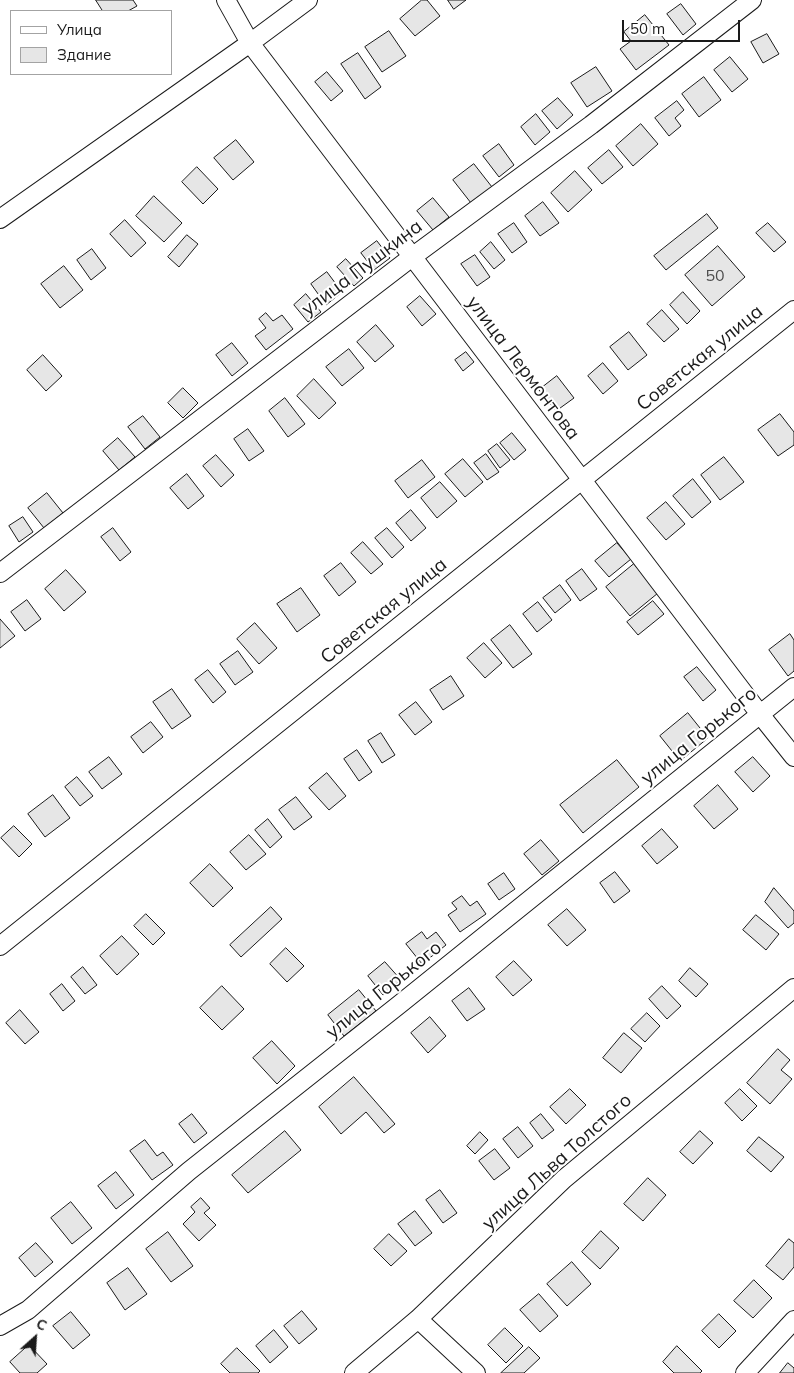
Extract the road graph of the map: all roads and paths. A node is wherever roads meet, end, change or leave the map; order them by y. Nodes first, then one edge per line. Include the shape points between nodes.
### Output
1 (226, 0) edge
2 (308, 0) edge
3 (752, 0) edge
4 (250, 43) junction
5 (0, 219) edge
6 (412, 257) junction
7 (794, 310) edge
8 (582, 480) junction
9 (0, 573) edge
10 (794, 687) edge
11 (759, 714) junction
12 (794, 757) edge
13 (0, 946) edge
14 (794, 988) edge
15 (418, 1319) junction
16 (794, 1320) edge
17 (0, 1326) edge
18 (354, 1373) edge
19 (476, 1373) edge
20 (745, 1373) edge

1 - 4 street, улица Лермонтова
2 - 4 street
3 - 6 street, улица Пушкина via 591,125
4 - 5 street
4 - 6 street, улица Лермонтова
6 - 8 street, улица Лермонтова
6 - 9 street, улица Пушкина
7 - 8 street, Советская улица
8 - 11 street, улица Лермонтова
8 - 13 street, Советская улица
10 - 11 street, улица Горького
11 - 12 street, улица Лермонтова
11 - 17 street, улица Горького via 189,1171 28,1310
14 - 15 street, улица Льва Толстого via 564,1179
15 - 18 street, улица Льва Толстого
15 - 19 street
16 - 20 street

